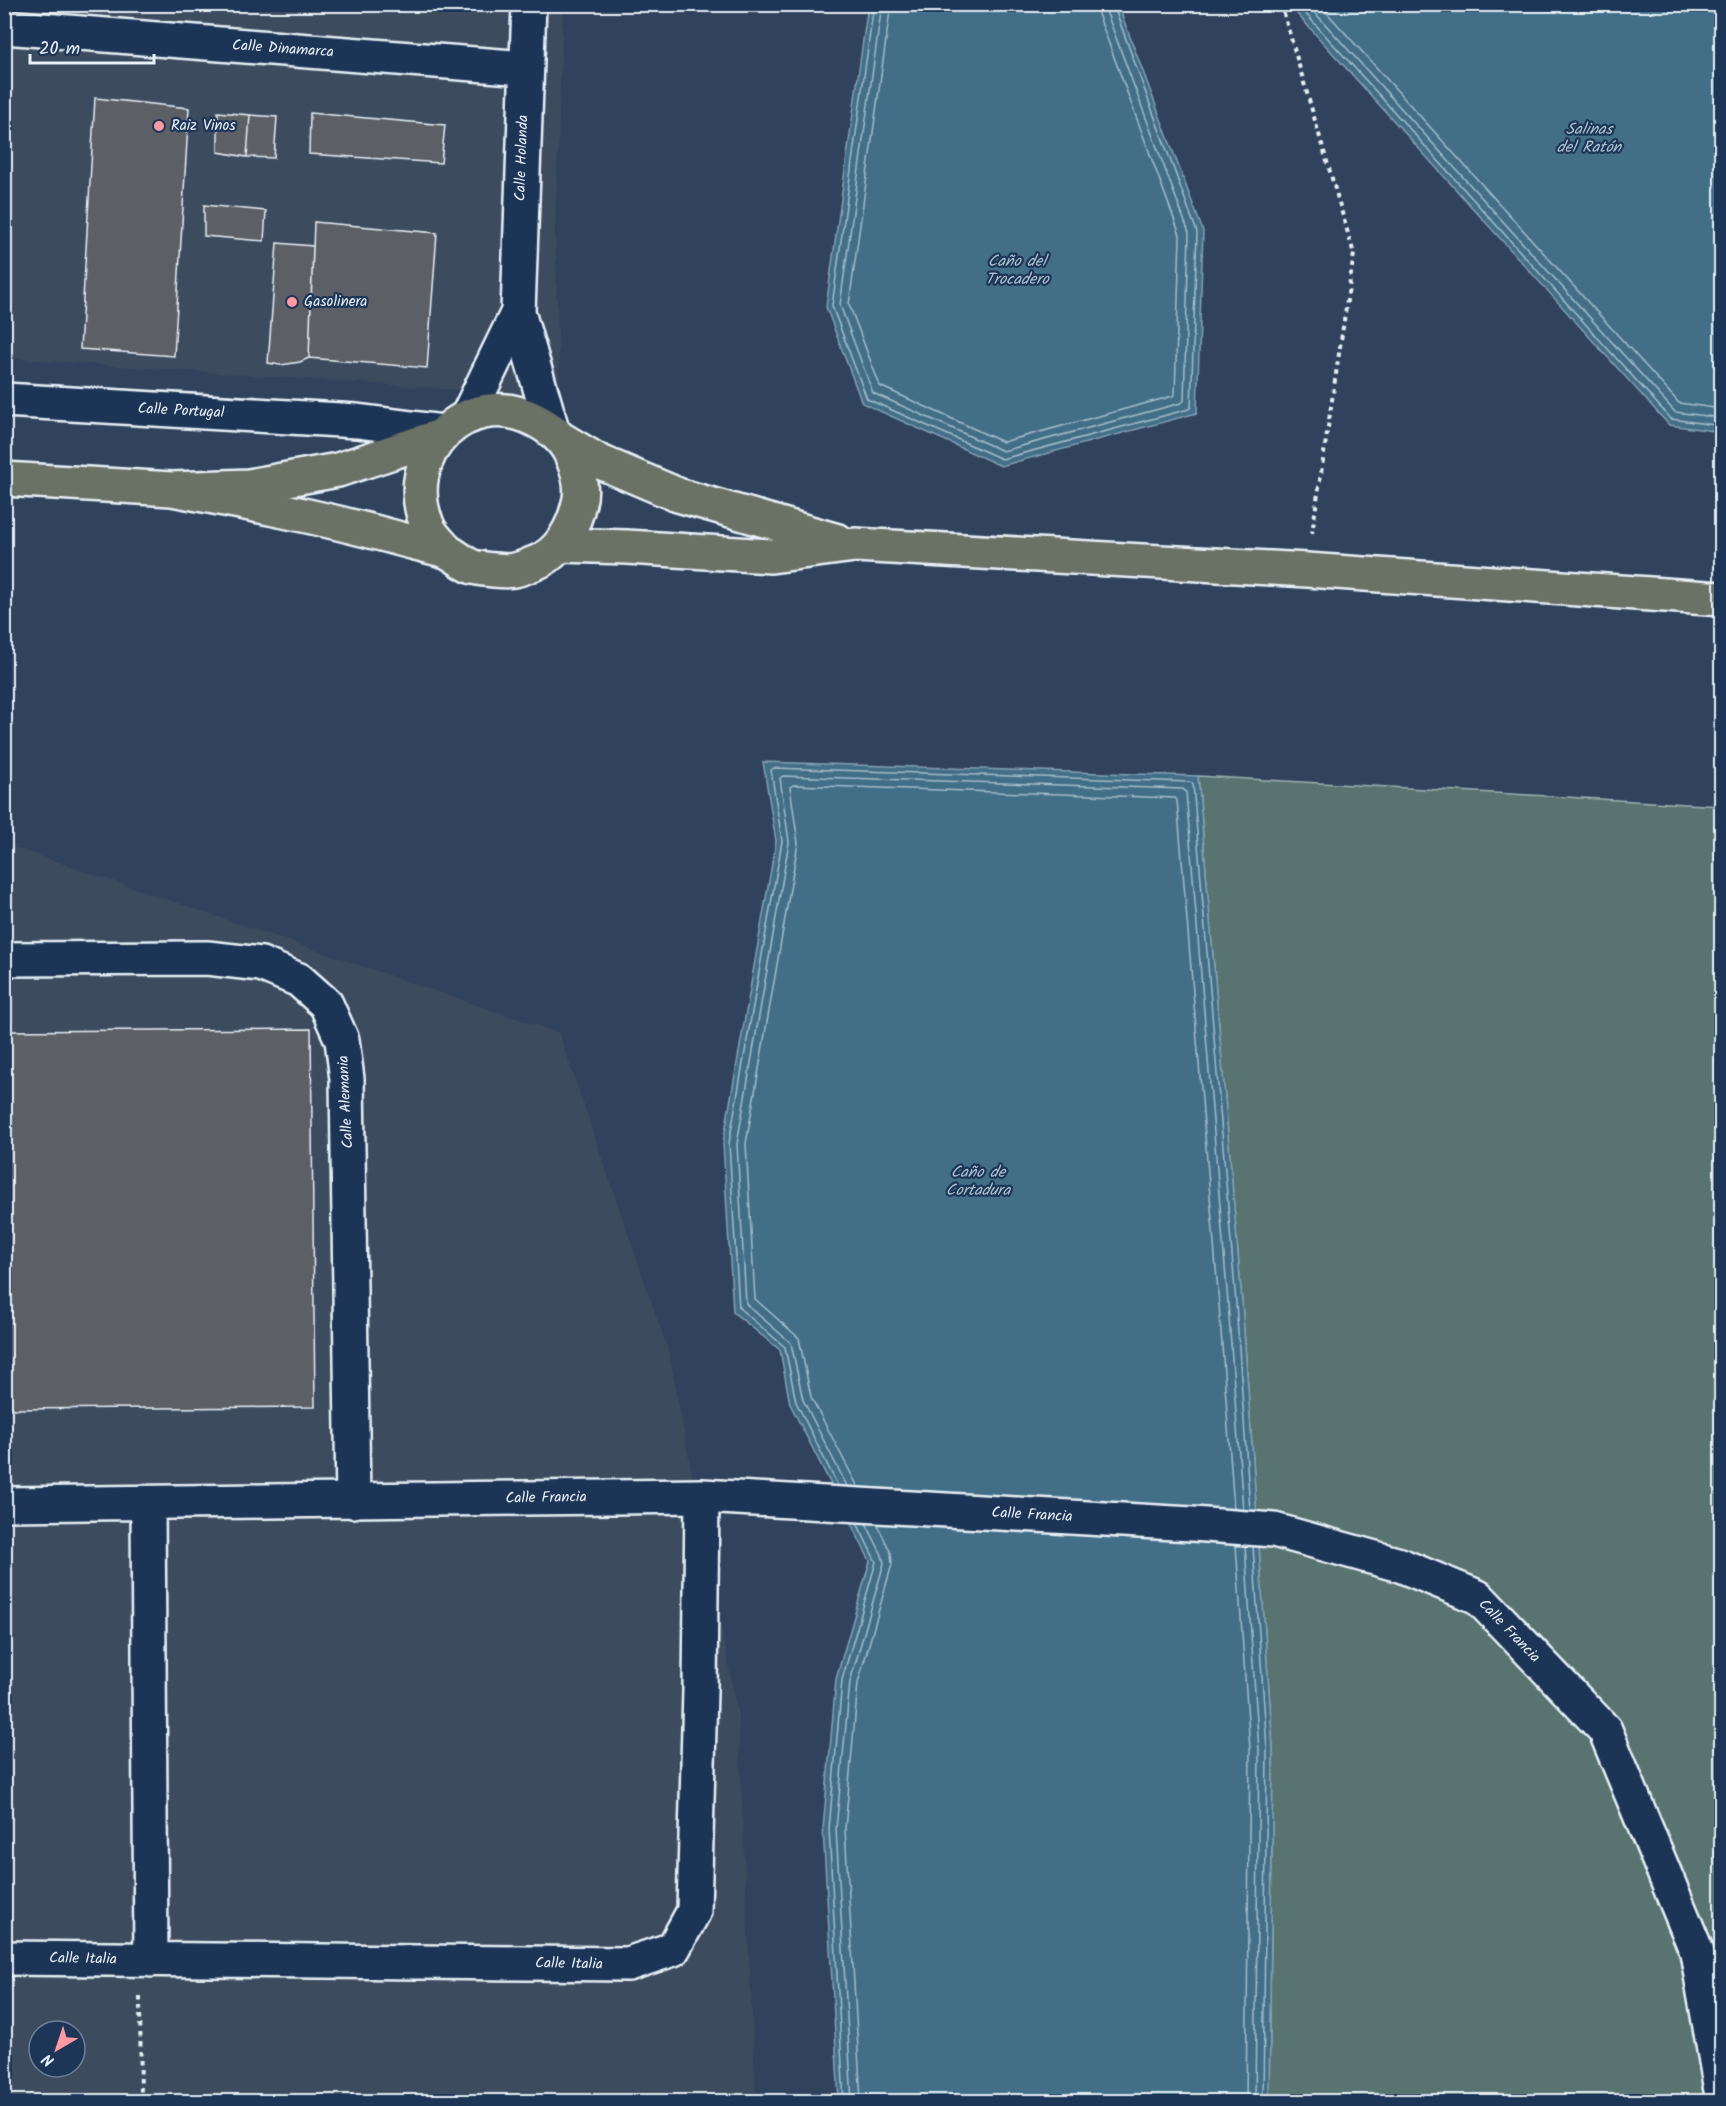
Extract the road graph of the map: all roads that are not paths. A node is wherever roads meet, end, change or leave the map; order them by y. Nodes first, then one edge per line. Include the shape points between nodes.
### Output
1 (529, 4) edge
2 (4, 27) edge
3 (525, 68) junction
4 (518, 312) junction
5 (4, 400) edge
6 (451, 428) junction
7 (556, 433) junction
8 (4, 479) edge
9 (172, 489) junction
10 (560, 545) junction
11 (855, 545) junction
12 (448, 552) junction
13 (1722, 599) edge
14 (4, 959) edge
15 (702, 1496) junction
16 (353, 1501) junction
17 (4, 1504) edge
18 (148, 1504) junction
19 (4, 1958) edge
20 (146, 1960) junction
21 (1722, 2096) edge

1 - 3 street, Calle Holanda
2 - 3 street, Calle Dinamarca
3 - 4 street, Calle Holanda
4 - 6 street
4 - 7 street
5 - 6 street, Calle Portugal
6 - 7 main road via 497,410 525,414
6 - 9 main road via 338,470 249,486
6 - 12 main road via 427,455 419,484 429,530
7 - 10 main road via 569,449 579,474 580,500 574,522
7 - 11 main road via 598,461 678,495
8 - 9 main road
9 - 12 main road via 325,518
10 - 11 main road via 771,556
10 - 12 main road via 539,561 513,571 473,567
11 - 13 main road via 1307,570
14 - 16 street, Calle Alemania via 207,958 261,964 299,980 326,1004 342,1040 348,1079
15 - 16 street, Calle Francia
15 - 20 street, Calle Italia via 694,1911 673,1949 628,1964
15 - 21 street, Calle Francia via 1274,1530 1400,1565 1478,1597 1605,1730 1697,1952
16 - 18 street, Calle Francia
17 - 18 street, Calle Francia
18 - 20 street
19 - 20 street, Calle Italia

